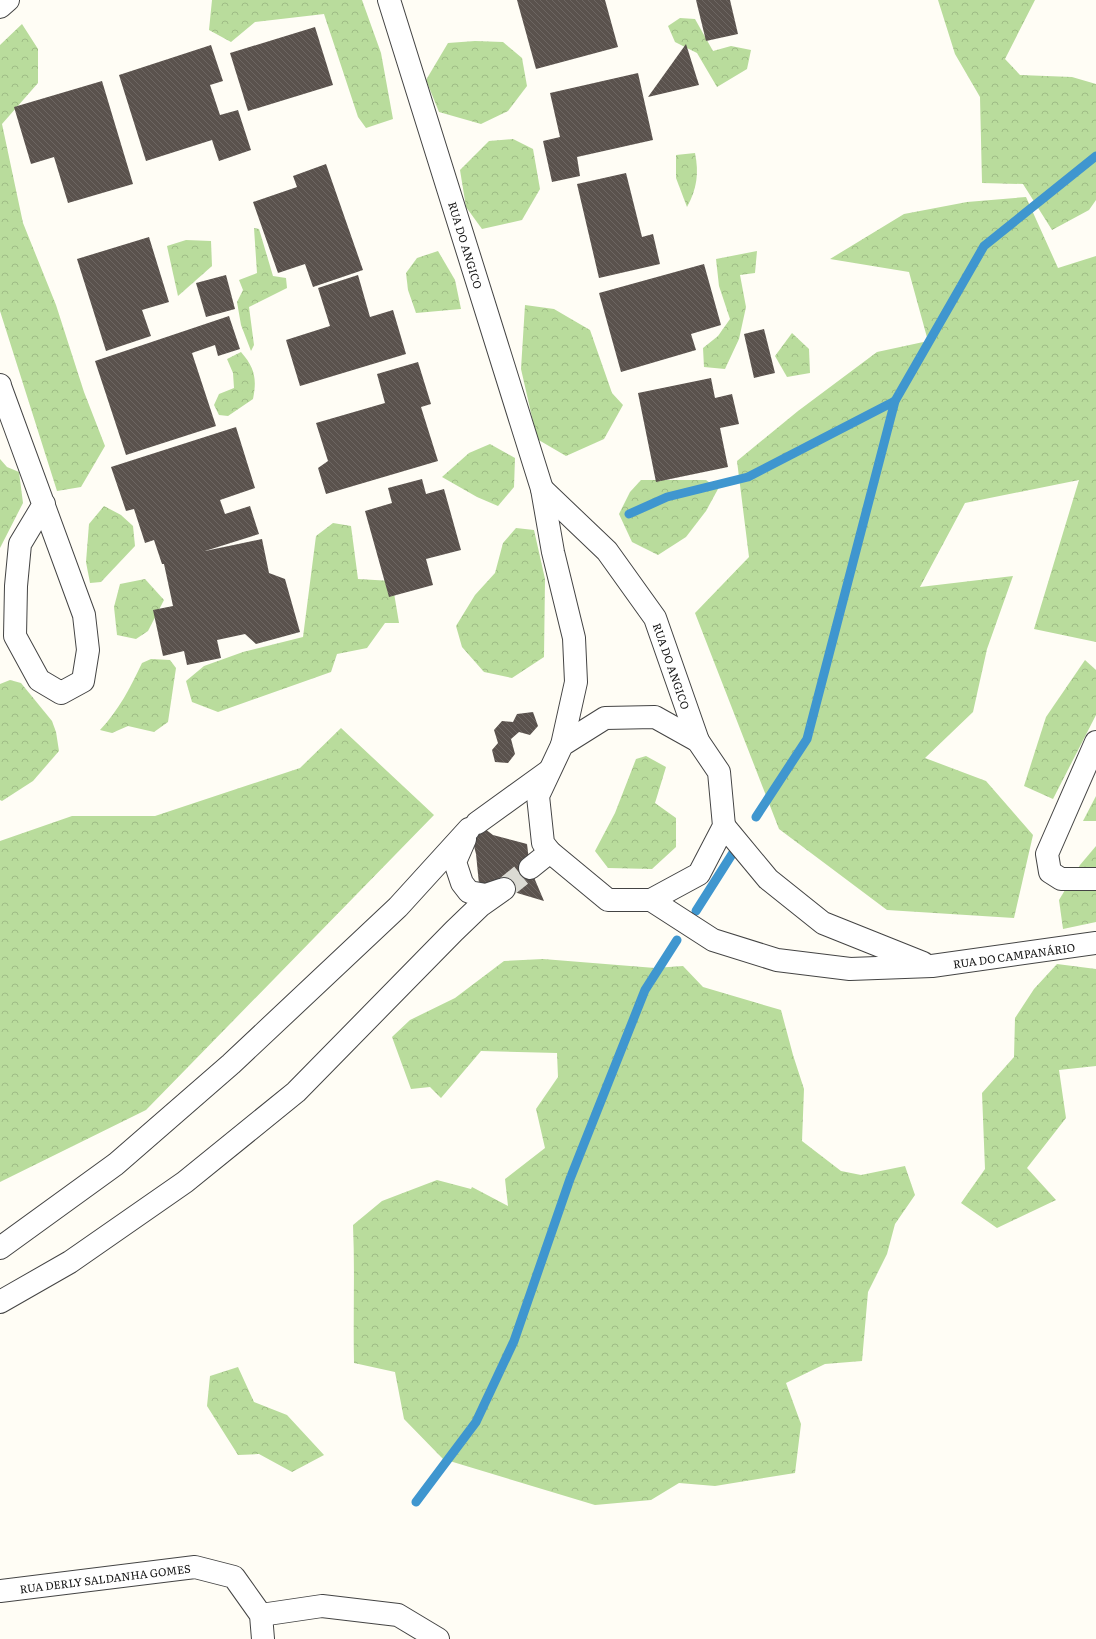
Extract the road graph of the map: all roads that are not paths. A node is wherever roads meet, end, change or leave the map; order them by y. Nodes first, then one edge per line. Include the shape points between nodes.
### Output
1 (8, 0) edge
2 (390, 0) edge
3 (0, 7) edge
4 (0, 385) edge
5 (542, 489) junction
6 (44, 504) junction
7 (698, 741) junction
8 (1096, 742) edge
9 (562, 744) junction
10 (550, 770) junction
11 (473, 826) junction
12 (724, 826) junction
13 (550, 852) junction
14 (530, 868) tunnel mouth
15 (1096, 879) edge
16 (651, 900) junction
17 (1096, 943) edge
18 (932, 966) junction
19 (0, 1248) edge
20 (0, 1302) edge
21 (0, 1591) edge
22 (261, 1615) junction
23 (263, 1639) edge
24 (438, 1639) edge

1 - 3 street
2 - 5 street, RUA DO ANGICO
4 - 6 street
5 - 7 street, RUA DO ANGICO via 607,551 655,618
5 - 9 street, RUA DO ANGICO via 553,552 574,638 576,682
6 - 6 street via 84,615 88,650 83,681 61,693 40,680 15,636 20,544
7 - 9 street via 655,717 605,718
7 - 12 street via 719,772
8 - 15 street via 1047,854 1050,872 1062,879
9 - 10 street, RUA DO ANGICO
10 - 11 street
10 - 13 street, RUA DO ANGICO via 538,796 543,843
11 - 19 street via 398,907 231,1064 116,1164
11 - 20 street via 455,862 462,883 469,892 486,895 504,888 480,906 454,931 296,1092 185,1182 70,1262
12 - 16 street via 699,874
12 - 18 street, RUA DO CAMPANÁRIO via 768,878 823,923
13 - 14 street
13 - 16 street via 608,900
16 - 18 street, RUA DO CAMPANÁRIO via 713,940 777,960 850,969
17 - 18 street, RUA DO CAMPANÁRIO
21 - 22 street, RUA DERLY SALDANHA GOMES via 195,1567 234,1577
22 - 23 street
22 - 24 street via 322,1606 398,1615

